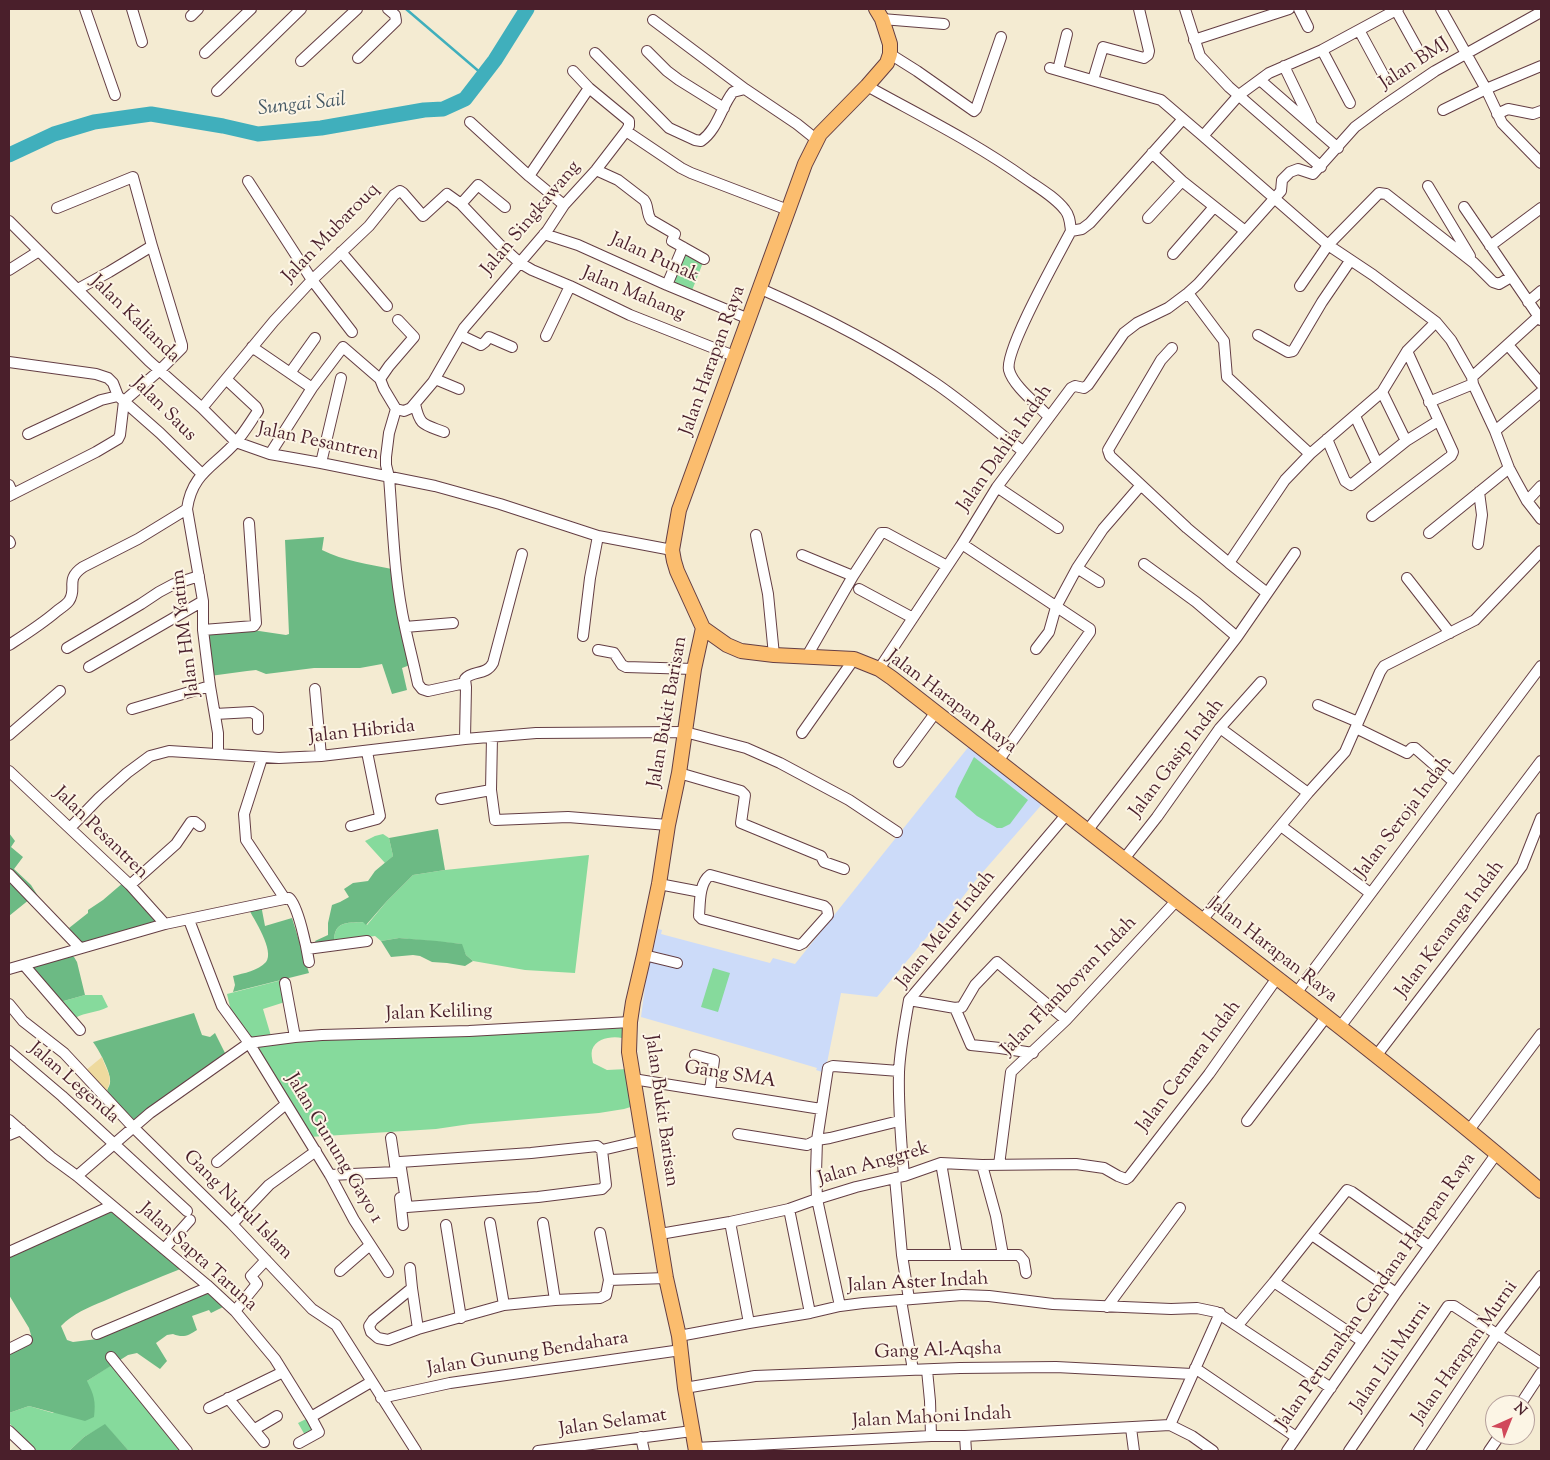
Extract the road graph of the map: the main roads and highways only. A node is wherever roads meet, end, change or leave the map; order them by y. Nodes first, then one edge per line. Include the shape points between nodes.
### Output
1 (879, 14) edge
2 (703, 628) junction
3 (1541, 1191) edge
4 (695, 1450) edge

1 - 2 main road, Jalan Harapan Raya via 888,36 890,54 884,68 825,128 805,164 679,510 672,550 677,571
2 - 3 main road, Jalan Harapan Raya via 740,651 854,659 879,669 1296,992
2 - 4 main road, Jalan Bukit Barisan via 659,884 633,1002 629,1052 666,1278 679,1336

